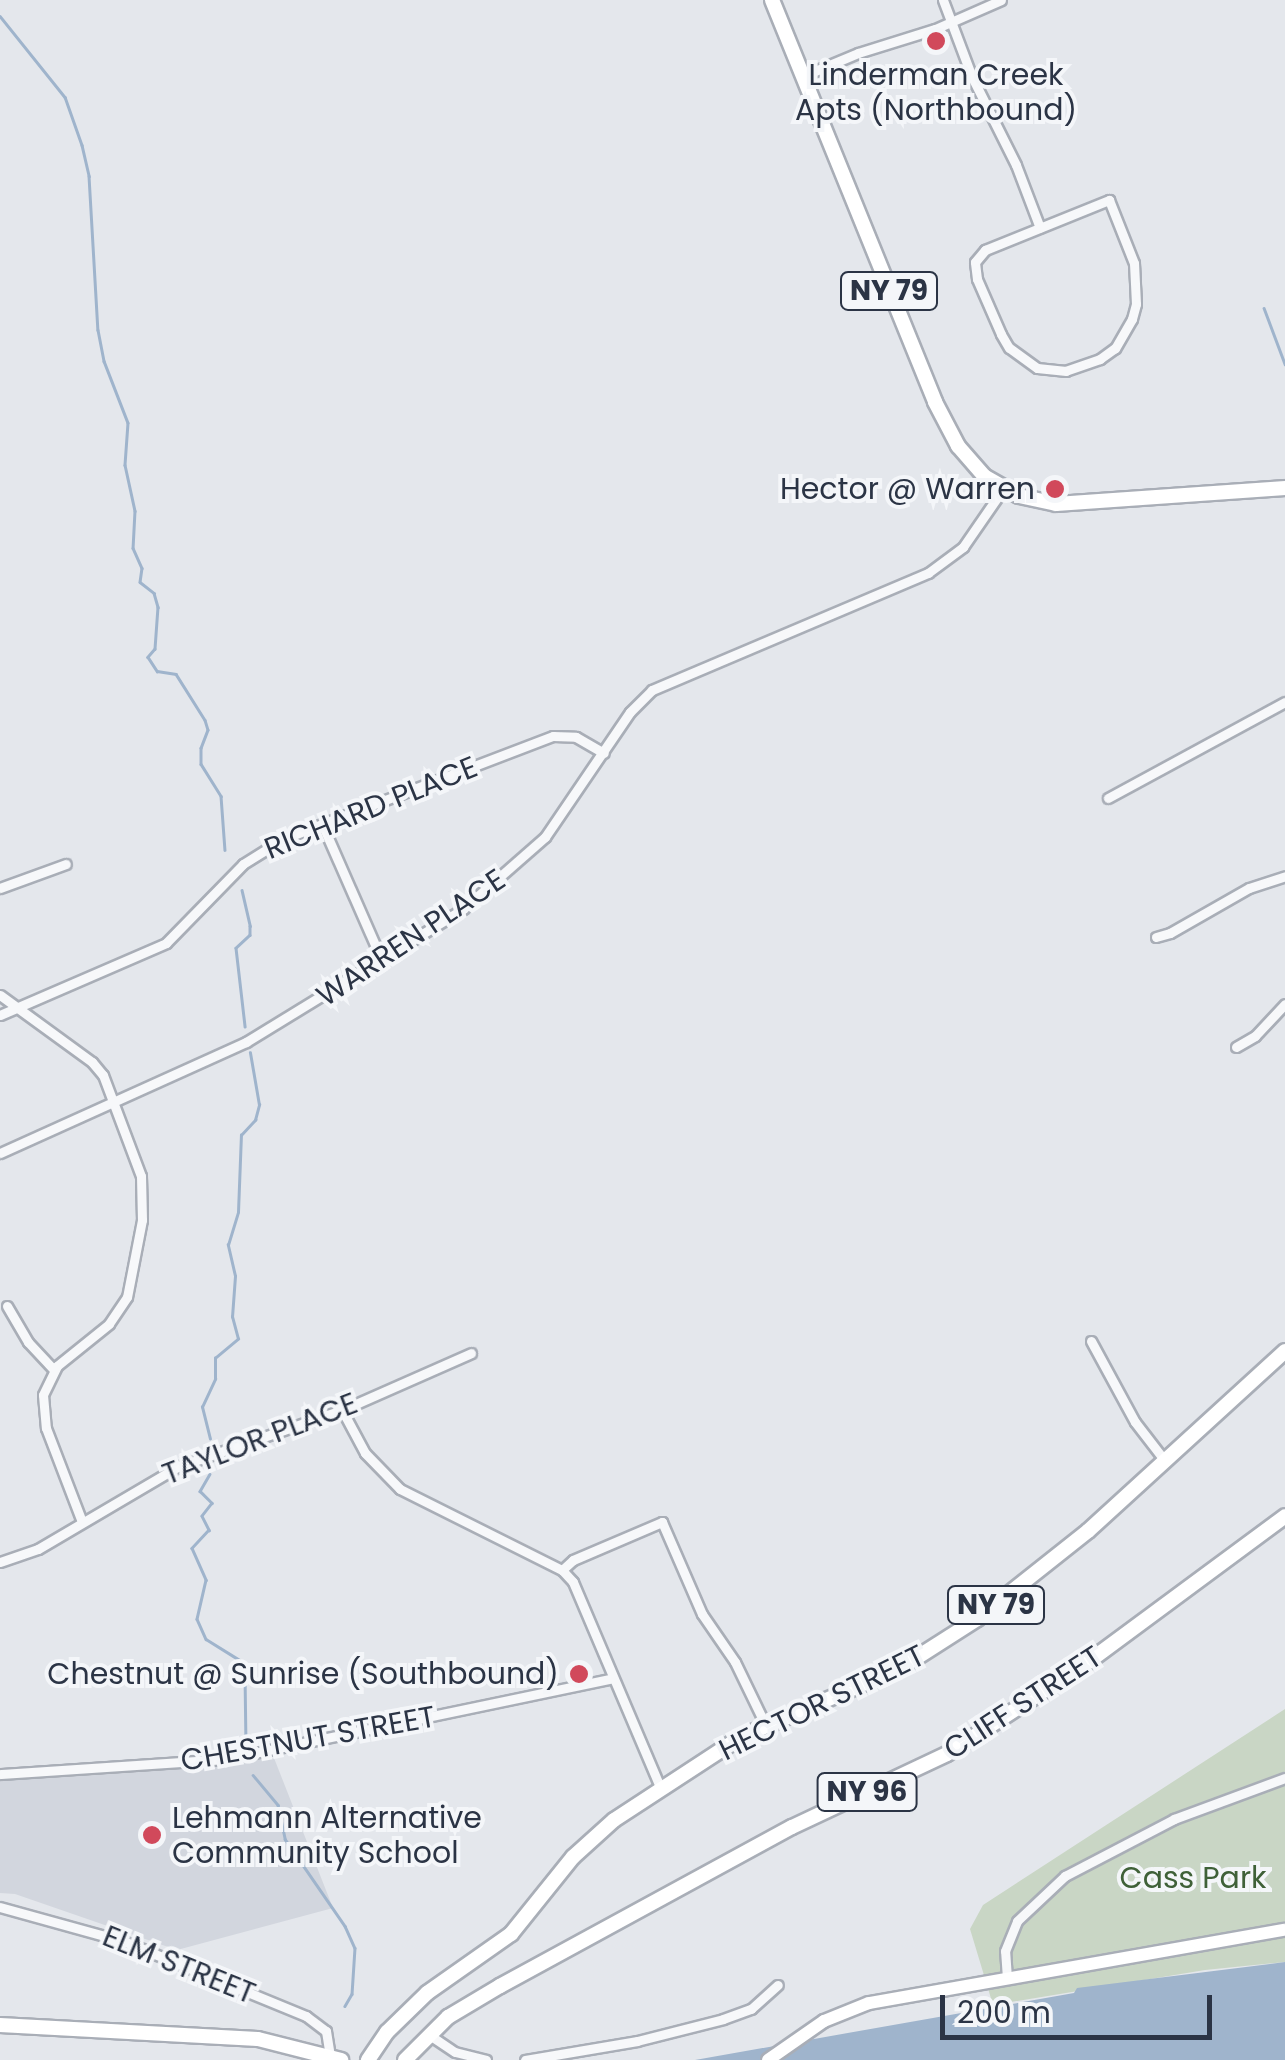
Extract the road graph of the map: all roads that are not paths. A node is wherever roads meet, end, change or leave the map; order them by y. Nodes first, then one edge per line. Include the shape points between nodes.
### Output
1 (772, 0) edge
2 (943, 0) edge
3 (1002, 0) edge
4 (952, 22) junction
5 (803, 76) junction
6 (1040, 228) junction
7 (1285, 488) edge
8 (1003, 489) junction
9 (1285, 702) edge
10 (604, 754) junction
11 (1108, 798) dead end
12 (322, 824) junction
13 (66, 864) dead end
14 (1285, 876) edge
15 (0, 888) edge
16 (1156, 937) dead end
17 (382, 960) junction
18 (0, 996) edge
19 (1285, 1004) edge
20 (16, 1008) junction
21 (0, 1014) edge
22 (1236, 1048) dead end
23 (115, 1102) junction
24 (0, 1153) edge
25 (6, 1306) dead end
26 (1090, 1341) dead end
27 (1285, 1351) edge
28 (471, 1353) dead end
29 (54, 1370) junction
30 (342, 1410) junction
31 (1166, 1462) junction
32 (1285, 1516) edge
33 (82, 1522) junction
34 (0, 1562) edge
35 (562, 1570) junction
36 (613, 1678) junction
37 (764, 1724) junction
38 (0, 1774) edge
39 (1285, 1778) edge
40 (660, 1789) junction
41 (0, 1907) edge
42 (1285, 1930) edge
43 (1006, 1978) junction
44 (778, 1985) dead end
45 (0, 2024) edge
46 (428, 2034) junction
47 (335, 2058) edge
48 (368, 2060) edge
49 (405, 2060) edge
50 (486, 2060) edge
51 (526, 2060) edge
52 (768, 2060) edge

1 - 5 main road, NY 79
2 - 4 street
3 - 4 street
4 - 5 street
4 - 6 street
5 - 8 main road, NY 79 via 945,424 971,462
6 - 6 street via 985,250 975,262 977,279 1001,334 1024,361 1051,371 1082,368 1124,336 1136,304 1134,263 1109,200
7 - 8 main road, NY 79 via 1069,504
8 - 10 street, WARREN PLACE via 947,562 660,686 635,706
9 - 11 street
10 - 12 street, RICHARD PLACE via 576,737 553,736
10 - 17 street, WARREN PLACE via 514,868
12 - 17 street
12 - 20 street, RICHARD PLACE via 250,858 166,943
13 - 15 street
14 - 16 street
17 - 23 street, WARREN PLACE via 246,1042
18 - 20 street
19 - 22 street
20 - 21 street, RICHARD PLACE
20 - 23 street via 92,1062
23 - 24 street, WARREN PLACE
23 - 29 street via 143,1191 132,1284 109,1324
25 - 29 street
26 - 31 street
27 - 31 main road, HECTOR STREET / NY 79
28 - 30 street, TAYLOR PLACE
29 - 33 street via 43,1394 44,1421
30 - 33 street, TAYLOR PLACE via 177,1467
30 - 35 street via 365,1453 400,1489
31 - 37 main road, HECTOR STREET / NY 79 via 946,1642
32 - 46 main road, CLIFF STREET / NY 96 via 1088,1662 947,1754 792,1827 457,2010
33 - 34 street, TAYLOR PLACE
35 - 36 street via 574,1582
35 - 37 street via 662,1522 702,1614 735,1662
36 - 38 street, CHESTNUT STREET via 226,1759
36 - 40 street
37 - 40 main road, HECTOR STREET / NY 79
39 - 43 street via 1158,1826 1065,1876 1017,1922 1005,1950
40 - 48 main road, HECTOR STREET / NY 79 via 589,1840 511,1934 402,2016
41 - 47 street, ELM STREET via 123,1941 306,2016 326,2031
42 - 43 main road
43 - 52 main road via 870,2003 824,2021
44 - 51 street via 751,2010 723,2019
45 - 47 main road via 258,2039
46 - 49 main road, NY 96
46 - 50 street via 454,2052

